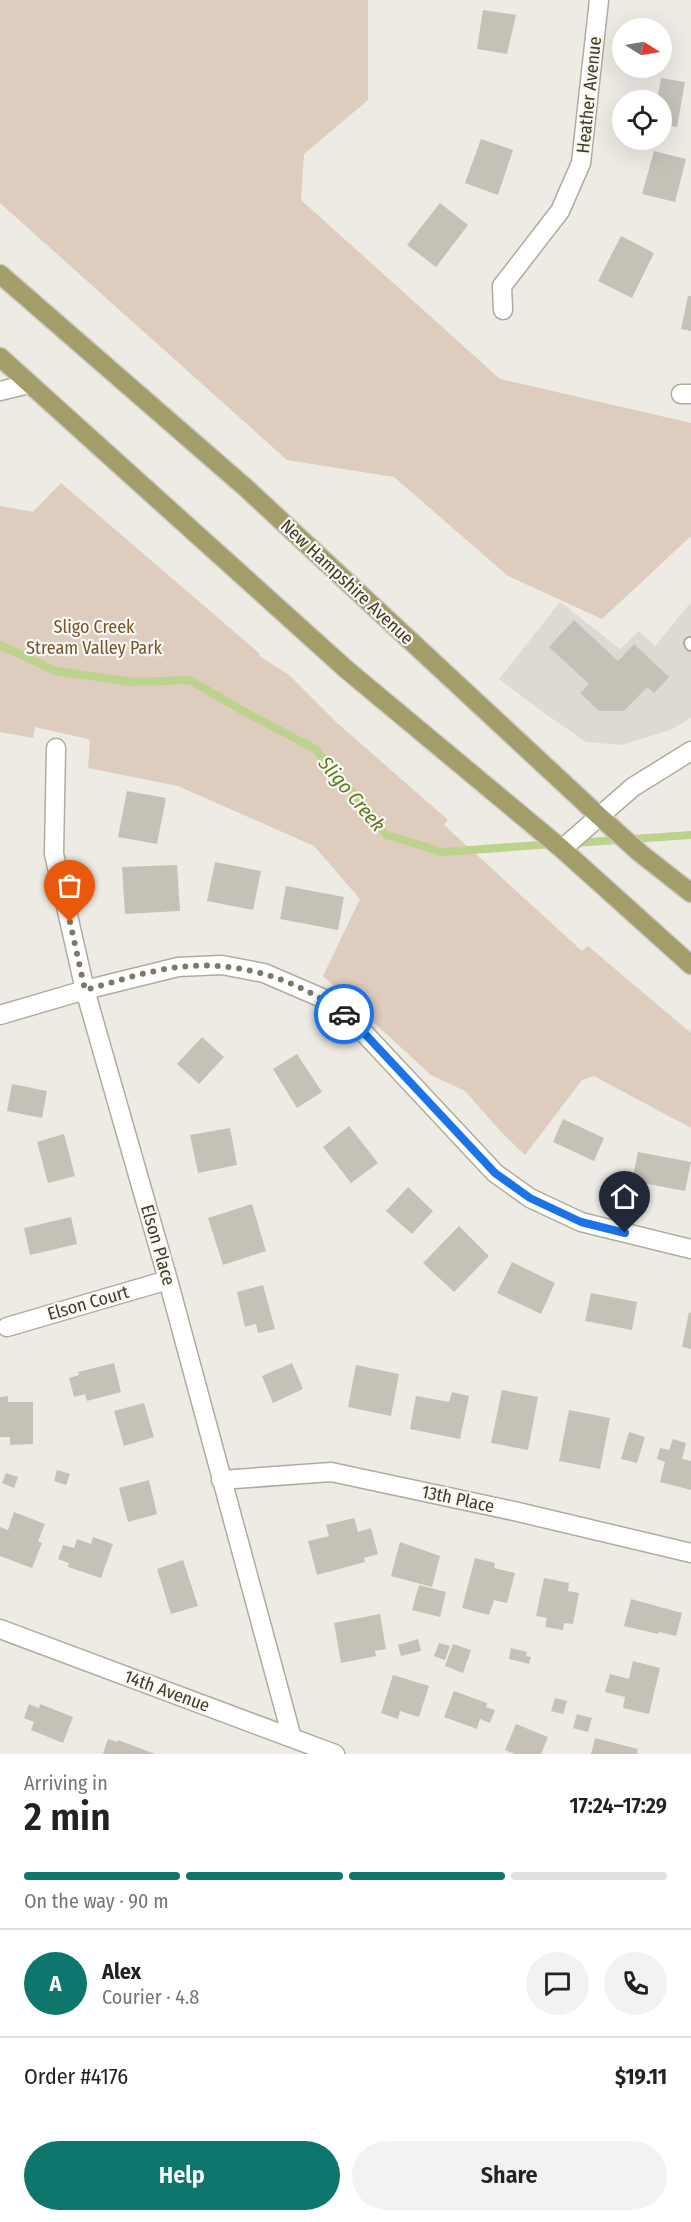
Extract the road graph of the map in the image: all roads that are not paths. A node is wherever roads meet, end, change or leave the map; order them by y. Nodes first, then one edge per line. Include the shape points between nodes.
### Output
1 (599, 0) edge
2 (0, 274) edge
3 (503, 310) dead end
4 (0, 357) edge
5 (29, 384) junction
6 (0, 391) edge
7 (56, 748) dead end
8 (691, 751) edge
9 (598, 816) junction
10 (562, 849) junction
11 (691, 893) edge
12 (691, 965) edge
13 (85, 990) junction
14 (0, 1015) edge
15 (691, 1250) edge
16 (168, 1280) junction
17 (7, 1327) dead end
18 (222, 1480) junction
19 (691, 1553) edge
20 (0, 1629) edge
21 (292, 1738) junction
22 (335, 1754) edge

1 - 3 street, Heather Avenue via 581,163 560,211 502,286
2 - 9 main road, New Hampshire Avenue via 246,488
4 - 5 main road
5 - 6 street
5 - 10 main road via 347,670
7 - 13 street, Elson Place via 54,854
8 - 9 street
9 - 10 street
9 - 11 main road, New Hampshire Avenue
10 - 12 main road
13 - 14 street
13 - 15 street via 178,967 222,965 264,973 322,998 352,1020 495,1173 530,1198 581,1222
13 - 16 street, Elson Place
16 - 17 street, Elson Court
16 - 18 street, Elson Place
18 - 19 street, 13th Place via 331,1472
18 - 21 street, Elson Place
20 - 21 street, 14th Avenue
21 - 22 street, 14th Avenue

